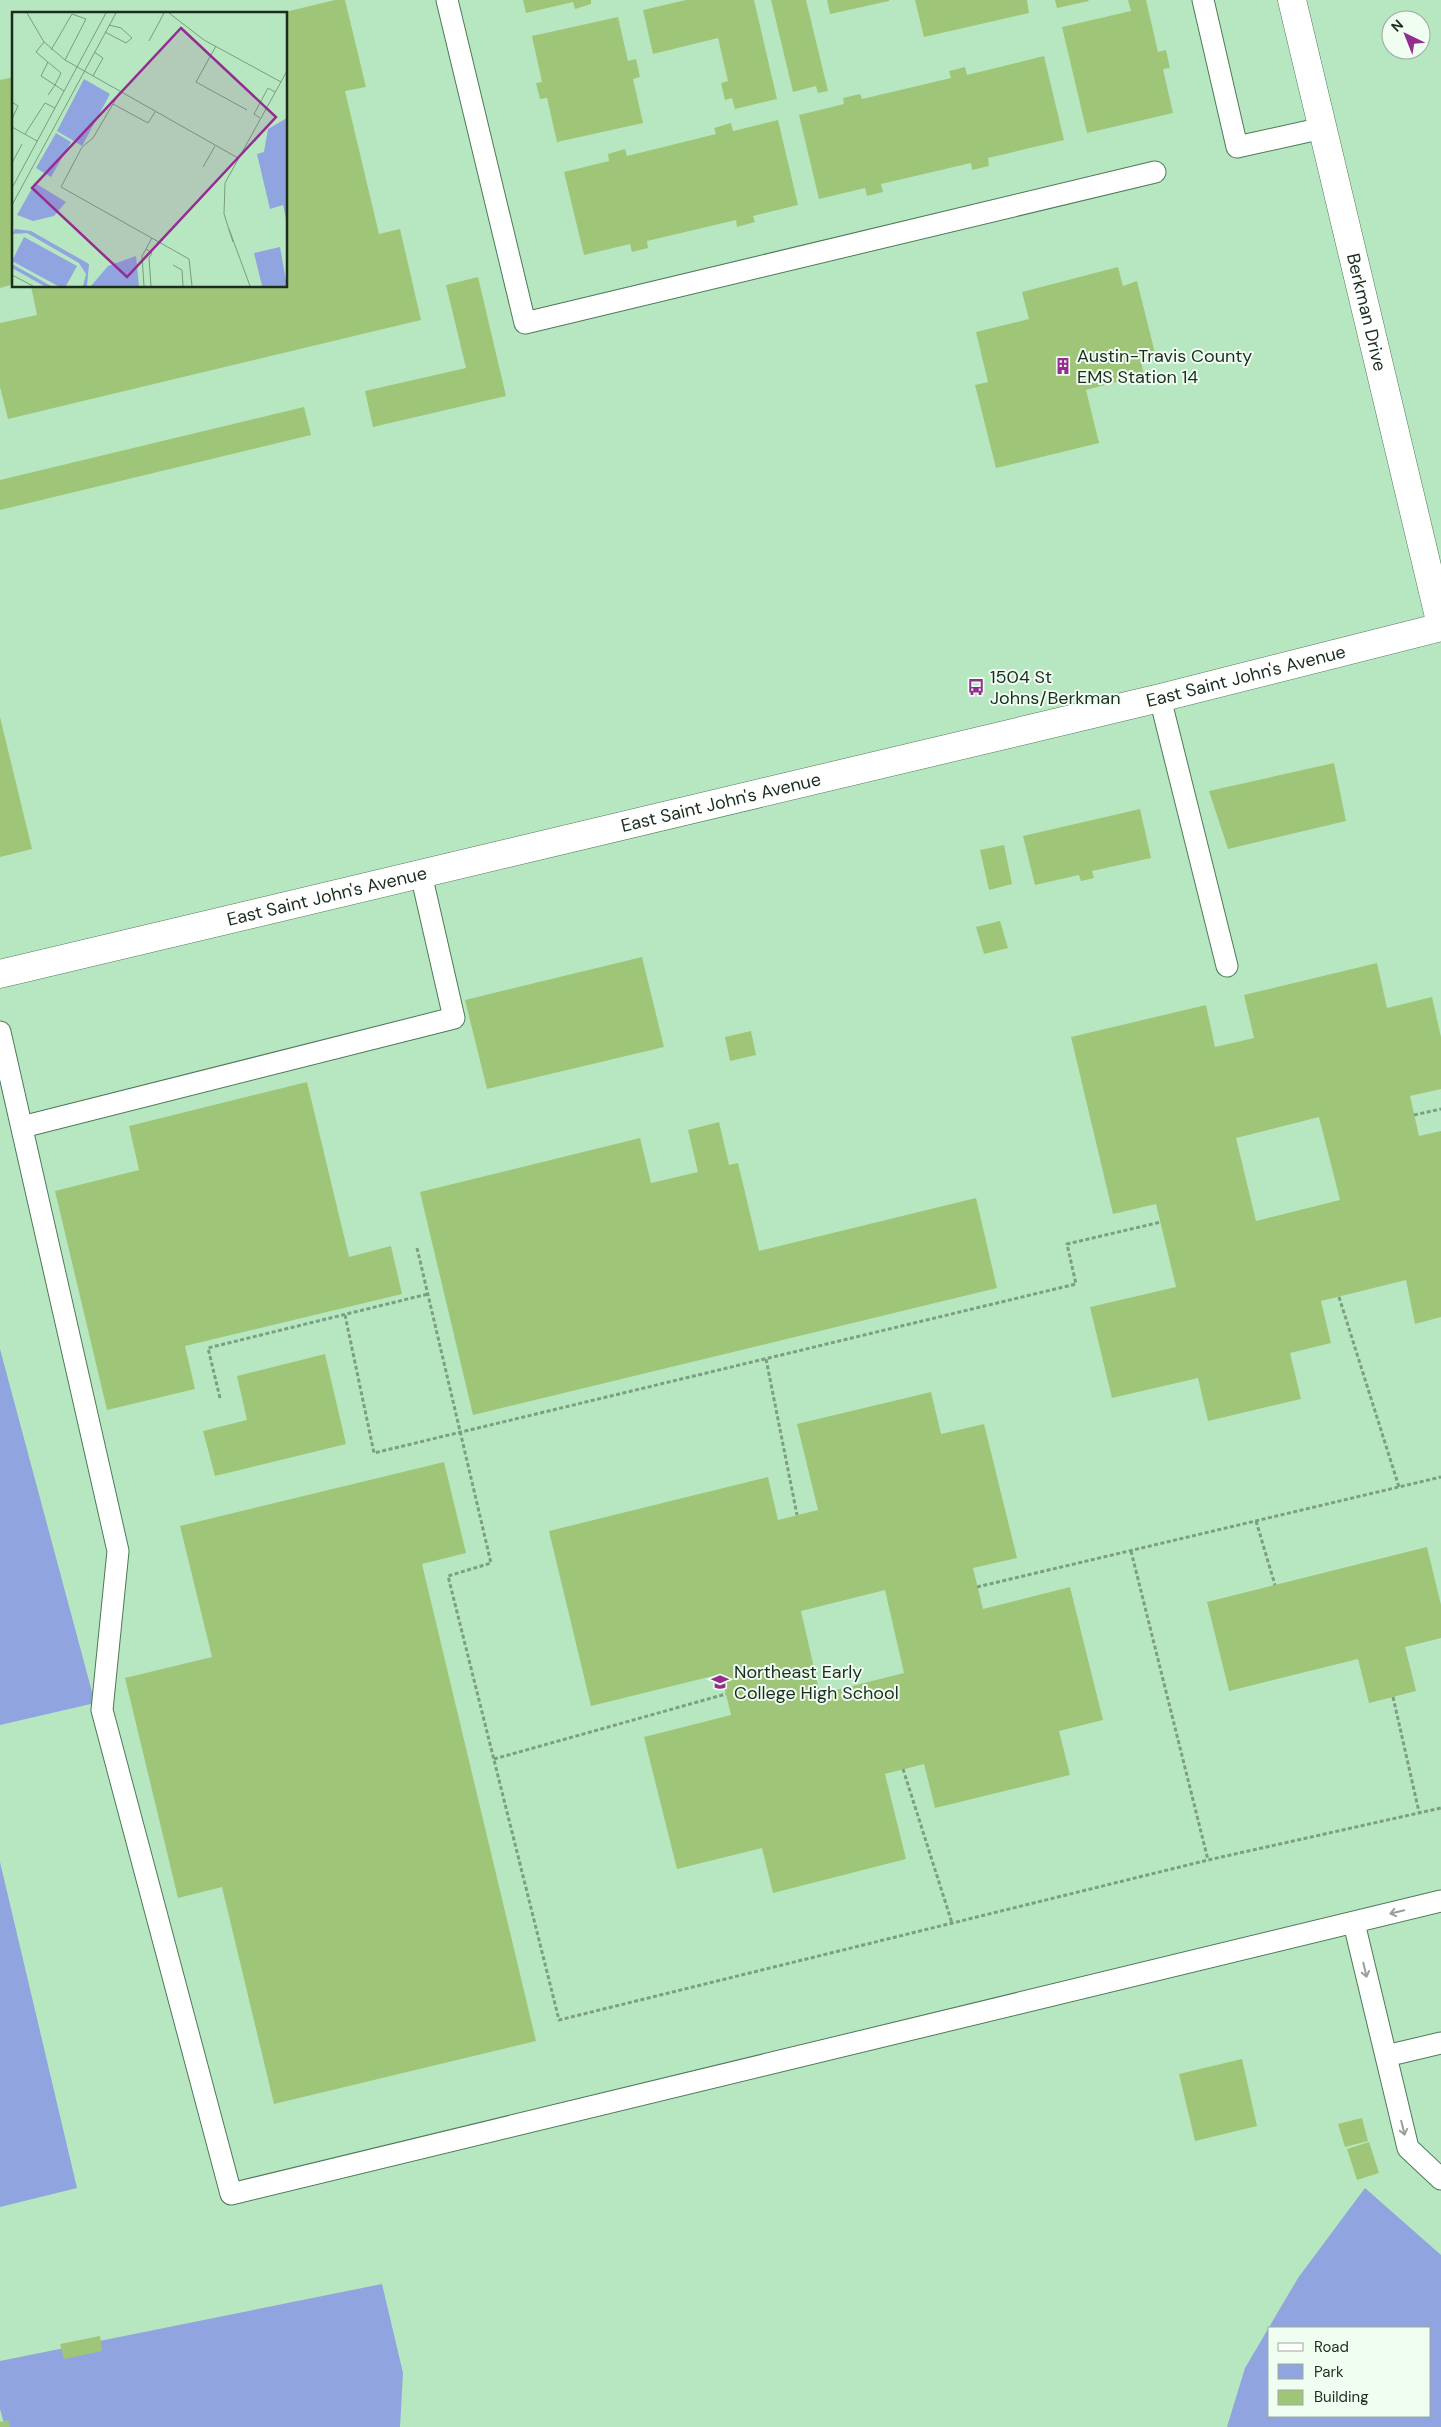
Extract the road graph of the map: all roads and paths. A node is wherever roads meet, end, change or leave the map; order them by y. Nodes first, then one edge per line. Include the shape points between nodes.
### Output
1 (446, 0) edge
2 (1203, 0) edge
3 (1292, 0) edge
4 (1323, 128) junction
5 (1155, 172) dead end
6 (1441, 626) edge
7 (1160, 698) junction
8 (421, 874) junction
9 (1227, 966) dead end
10 (0, 974) edge
11 (0, 1032) edge
12 (1441, 1109) edge
13 (1414, 1115) dead end
14 (22, 1127) junction
15 (1161, 1222) dead end
16 (417, 1248) dead end
17 (428, 1294) junction
18 (1339, 1297) dead end
19 (345, 1315) junction
20 (766, 1359) junction
21 (220, 1398) dead end
22 (461, 1432) junction
23 (1441, 1477) edge
24 (1399, 1487) junction
25 (797, 1515) dead end
26 (1256, 1521) junction
27 (1131, 1551) junction
28 (1275, 1585) dead end
29 (978, 1587) dead end
30 (726, 1694) dead end
31 (1393, 1697) dead end
32 (494, 1759) junction
33 (903, 1769) dead end
34 (1441, 1808) edge
35 (1419, 1812) junction
36 (1208, 1860) junction
37 (1441, 1901) edge
38 (1354, 1922) junction
39 (952, 1923) junction
40 (1441, 2043) edge
41 (1386, 2056) junction
42 (1441, 2179) edge

1 - 5 lane via 525,323
2 - 4 lane via 1237,147
3 - 4 street, Berkman Drive
4 - 6 street, Berkman Drive
6 - 7 street, East Saint John's Avenue
7 - 8 street, East Saint John's Avenue
7 - 9 lane
8 - 10 street, East Saint John's Avenue
8 - 14 lane via 454,1018
11 - 14 lane
12 - 13 path
14 - 38 lane via 118,1550 102,1710 230,2194
15 - 20 path via 1068,1244 1076,1284
16 - 17 path
17 - 19 path
17 - 22 path
18 - 24 path
19 - 21 path via 208,1348
19 - 22 path via 374,1453
20 - 22 path
20 - 25 path
22 - 32 path via 491,1563 448,1576
23 - 24 path
24 - 26 path
26 - 27 path
26 - 28 path
27 - 29 path
27 - 36 path
30 - 32 path
31 - 35 path
32 - 39 path via 559,2020
33 - 39 path
34 - 35 path
35 - 36 path
36 - 39 path
37 -> 38 lane
38 -> 41 lane
40 - 41 lane
41 -> 42 lane via 1408,2148

